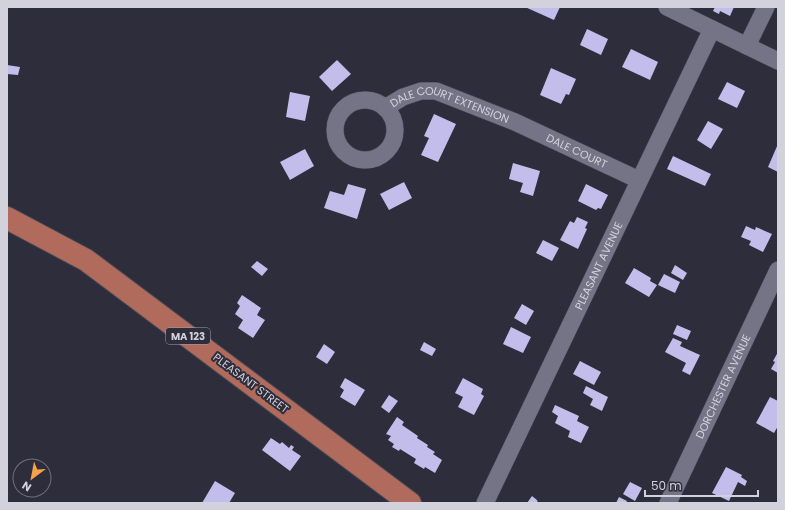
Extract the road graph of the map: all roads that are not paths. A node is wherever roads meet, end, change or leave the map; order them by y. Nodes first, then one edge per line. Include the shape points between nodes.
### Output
1 (667, 7) edge
2 (766, 7) edge
3 (712, 29) junction
4 (747, 46) junction
5 (778, 61) edge
6 (386, 108) dead end
7 (515, 122) joint
8 (640, 180) junction
9 (7, 218) edge
10 (778, 270) edge
11 (410, 503) edge
12 (485, 503) edge
13 (668, 503) edge

1 - 3 street
2 - 4 street
3 - 4 street
3 - 8 street, PLEASANT AVENUE
4 - 5 street
6 - 7 street, DALE COURT EXTENSION via 403,97 421,91 436,91
7 - 8 street, DALE COURT
8 - 12 street, PLEASANT AVENUE
9 - 11 highway, PLEASANT STREET / MA 123 via 86,260
10 - 13 street, DORCHESTER AVENUE

